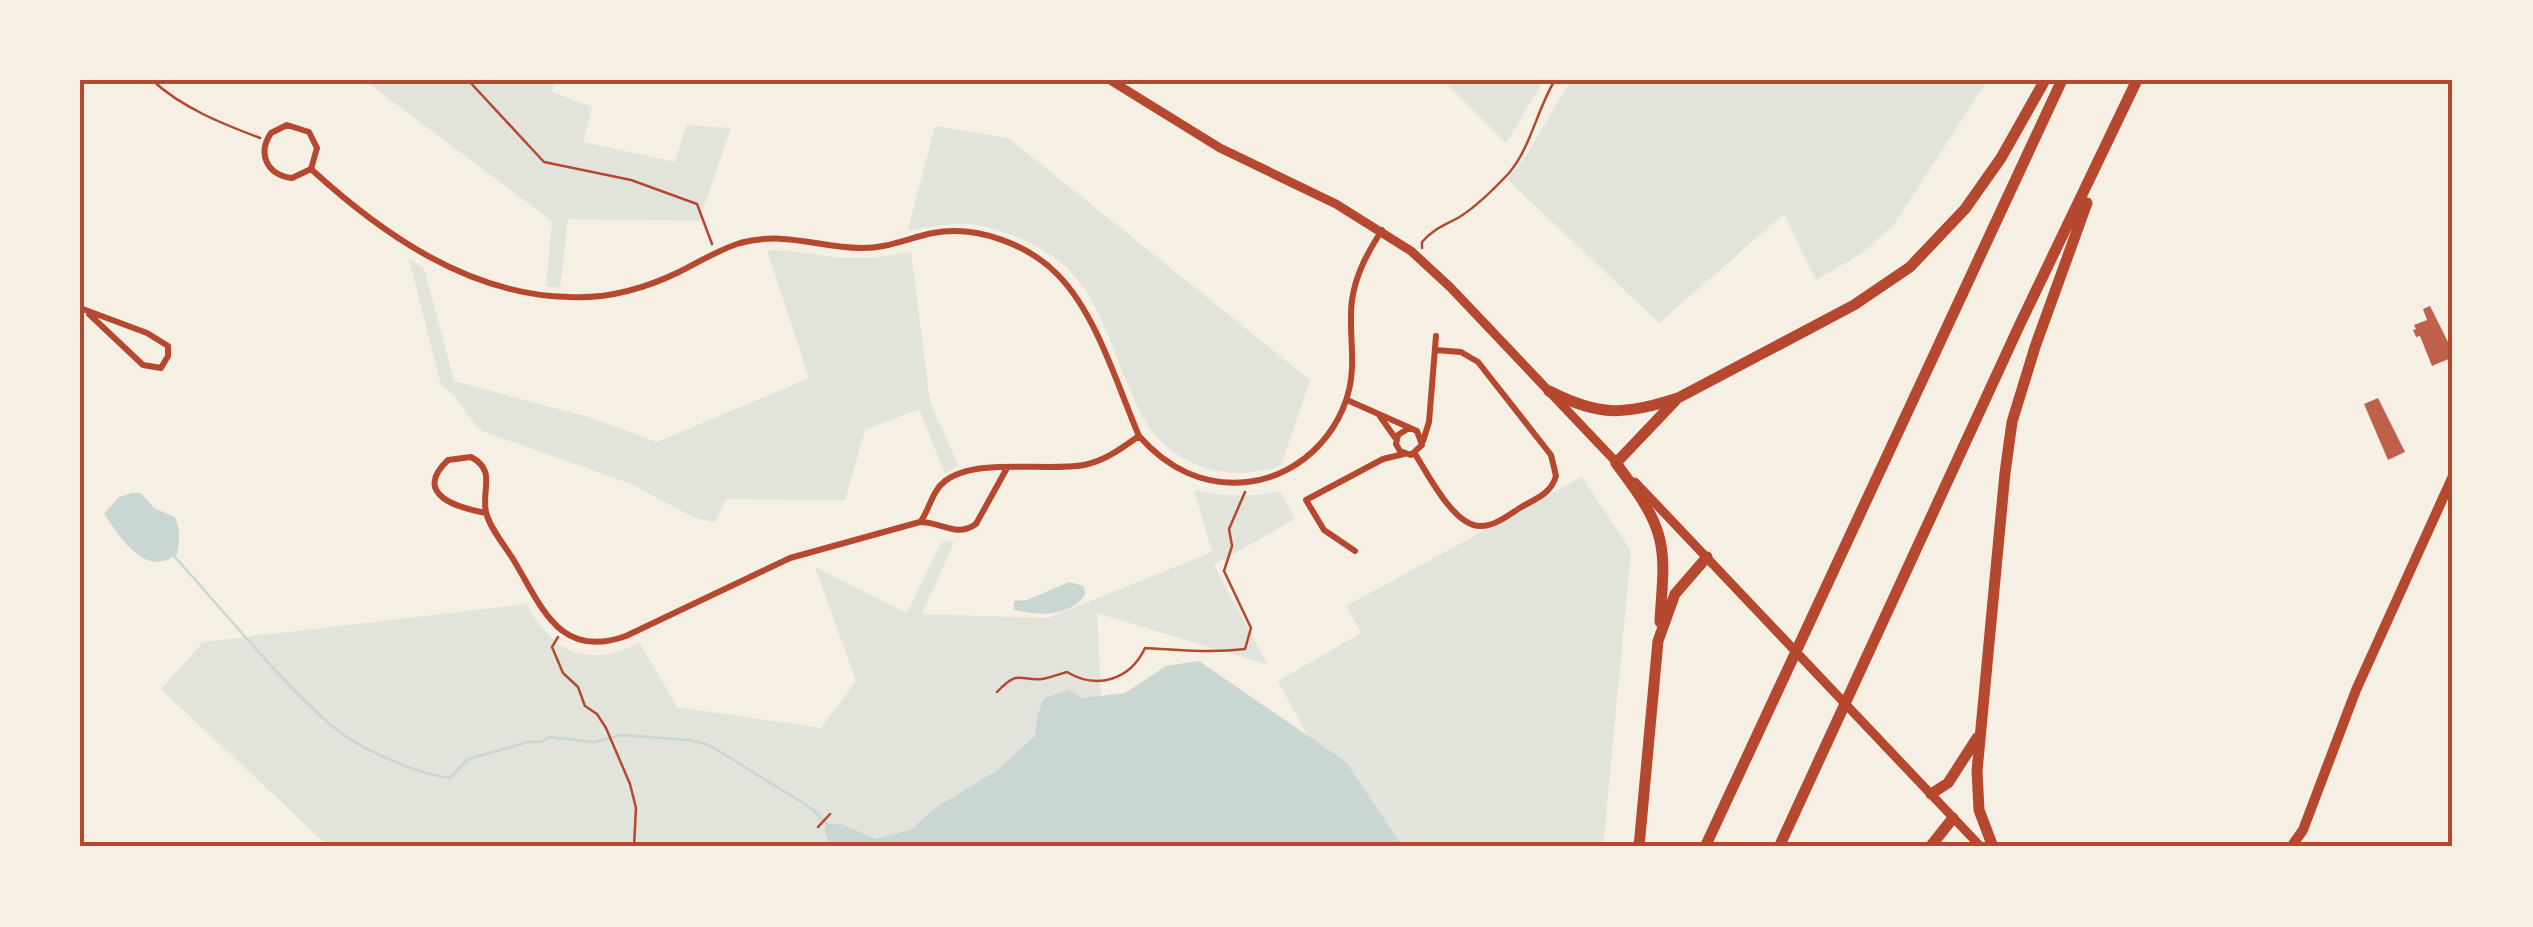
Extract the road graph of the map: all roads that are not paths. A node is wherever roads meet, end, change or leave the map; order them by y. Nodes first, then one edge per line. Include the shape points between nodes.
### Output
1 (1110, 80) edge
2 (2045, 80) edge
3 (2062, 80) edge
4 (2137, 80) edge
5 (2098, 166) junction
6 (311, 169) junction
7 (1382, 230) junction
8 (80, 308) edge
9 (89, 314) junction
10 (1436, 336) dead end
11 (1434, 350) junction
12 (1549, 391) junction
13 (1678, 398) junction
14 (1347, 400) junction
15 (1429, 405) junction
16 (1378, 414) junction
17 (1411, 429) junction
18 (1139, 436) junction
19 (1396, 441) junction
20 (1422, 442) junction
21 (1404, 454) junction
22 (1415, 454) junction
23 (1383, 460) junction
24 (1616, 462) junction
25 (1006, 468) junction
26 (2453, 476) edge
27 (486, 513) junction
28 (920, 522) junction
29 (1355, 551) dead end
30 (1707, 557) junction
31 (1660, 634) junction
32 (1981, 730) junction
33 (1931, 794) junction
34 (1954, 818) junction
35 (2296, 845) edge
36 (1639, 847) edge
37 (1705, 847) edge
38 (1779, 847) edge
39 (1930, 847) edge
40 (1981, 847) edge
41 (1994, 847) edge

1 - 7 main road via 1220,148
2 - 13 highway via 1965,210 1910,267 1854,305
3 - 37 highway
4 - 5 highway
5 - 32 highway via 2012,422
5 - 38 highway
6 - 6 street via 317,148 305,129 283,126 266,141 266,161 276,174 296,178
6 - 18 street via 408,245 478,278 533,294 586,298 623,292 754,240 874,248 949,231 978,234 1047,265 1078,299
7 - 12 main road via 1431,268
7 - 14 street via 1355,285
8 - 9 street
9 - 9 street via 168,346 168,356 160,368 143,366
10 - 11 street
11 - 15 street
11 - 22 street via 1478,362 1551,454 1556,476 1546,493 1478,526 1447,503
12 - 13 highway via 1591,410 1619,413
12 - 24 main road
13 - 24 highway
14 - 16 street
14 - 18 street via 1316,448 1286,470 1250,482 1198,478
15 - 17 street
15 - 20 street
16 - 17 street
16 - 19 street
17 - 19 street
17 - 20 street
18 - 25 street via 1086,465
19 - 21 street
19 - 23 street
20 - 22 street
21 - 22 street
21 - 23 street
23 - 29 street via 1306,500 1320,526
24 - 30 main road
24 - 31 highway via 1658,532
25 - 28 street via 947,479
25 - 28 street via 976,524 954,531
26 - 35 main road via 2363,672
27 - 27 street via 441,497 436,482 448,460 470,457 483,466
27 - 28 street via 546,614 562,632 592,643 615,640 790,558
30 - 31 highway via 1675,594
30 - 33 main road
31 - 36 highway
32 - 33 highway via 1959,770
32 - 41 highway via 1979,810
33 - 34 main road
34 - 39 highway
34 - 40 main road

